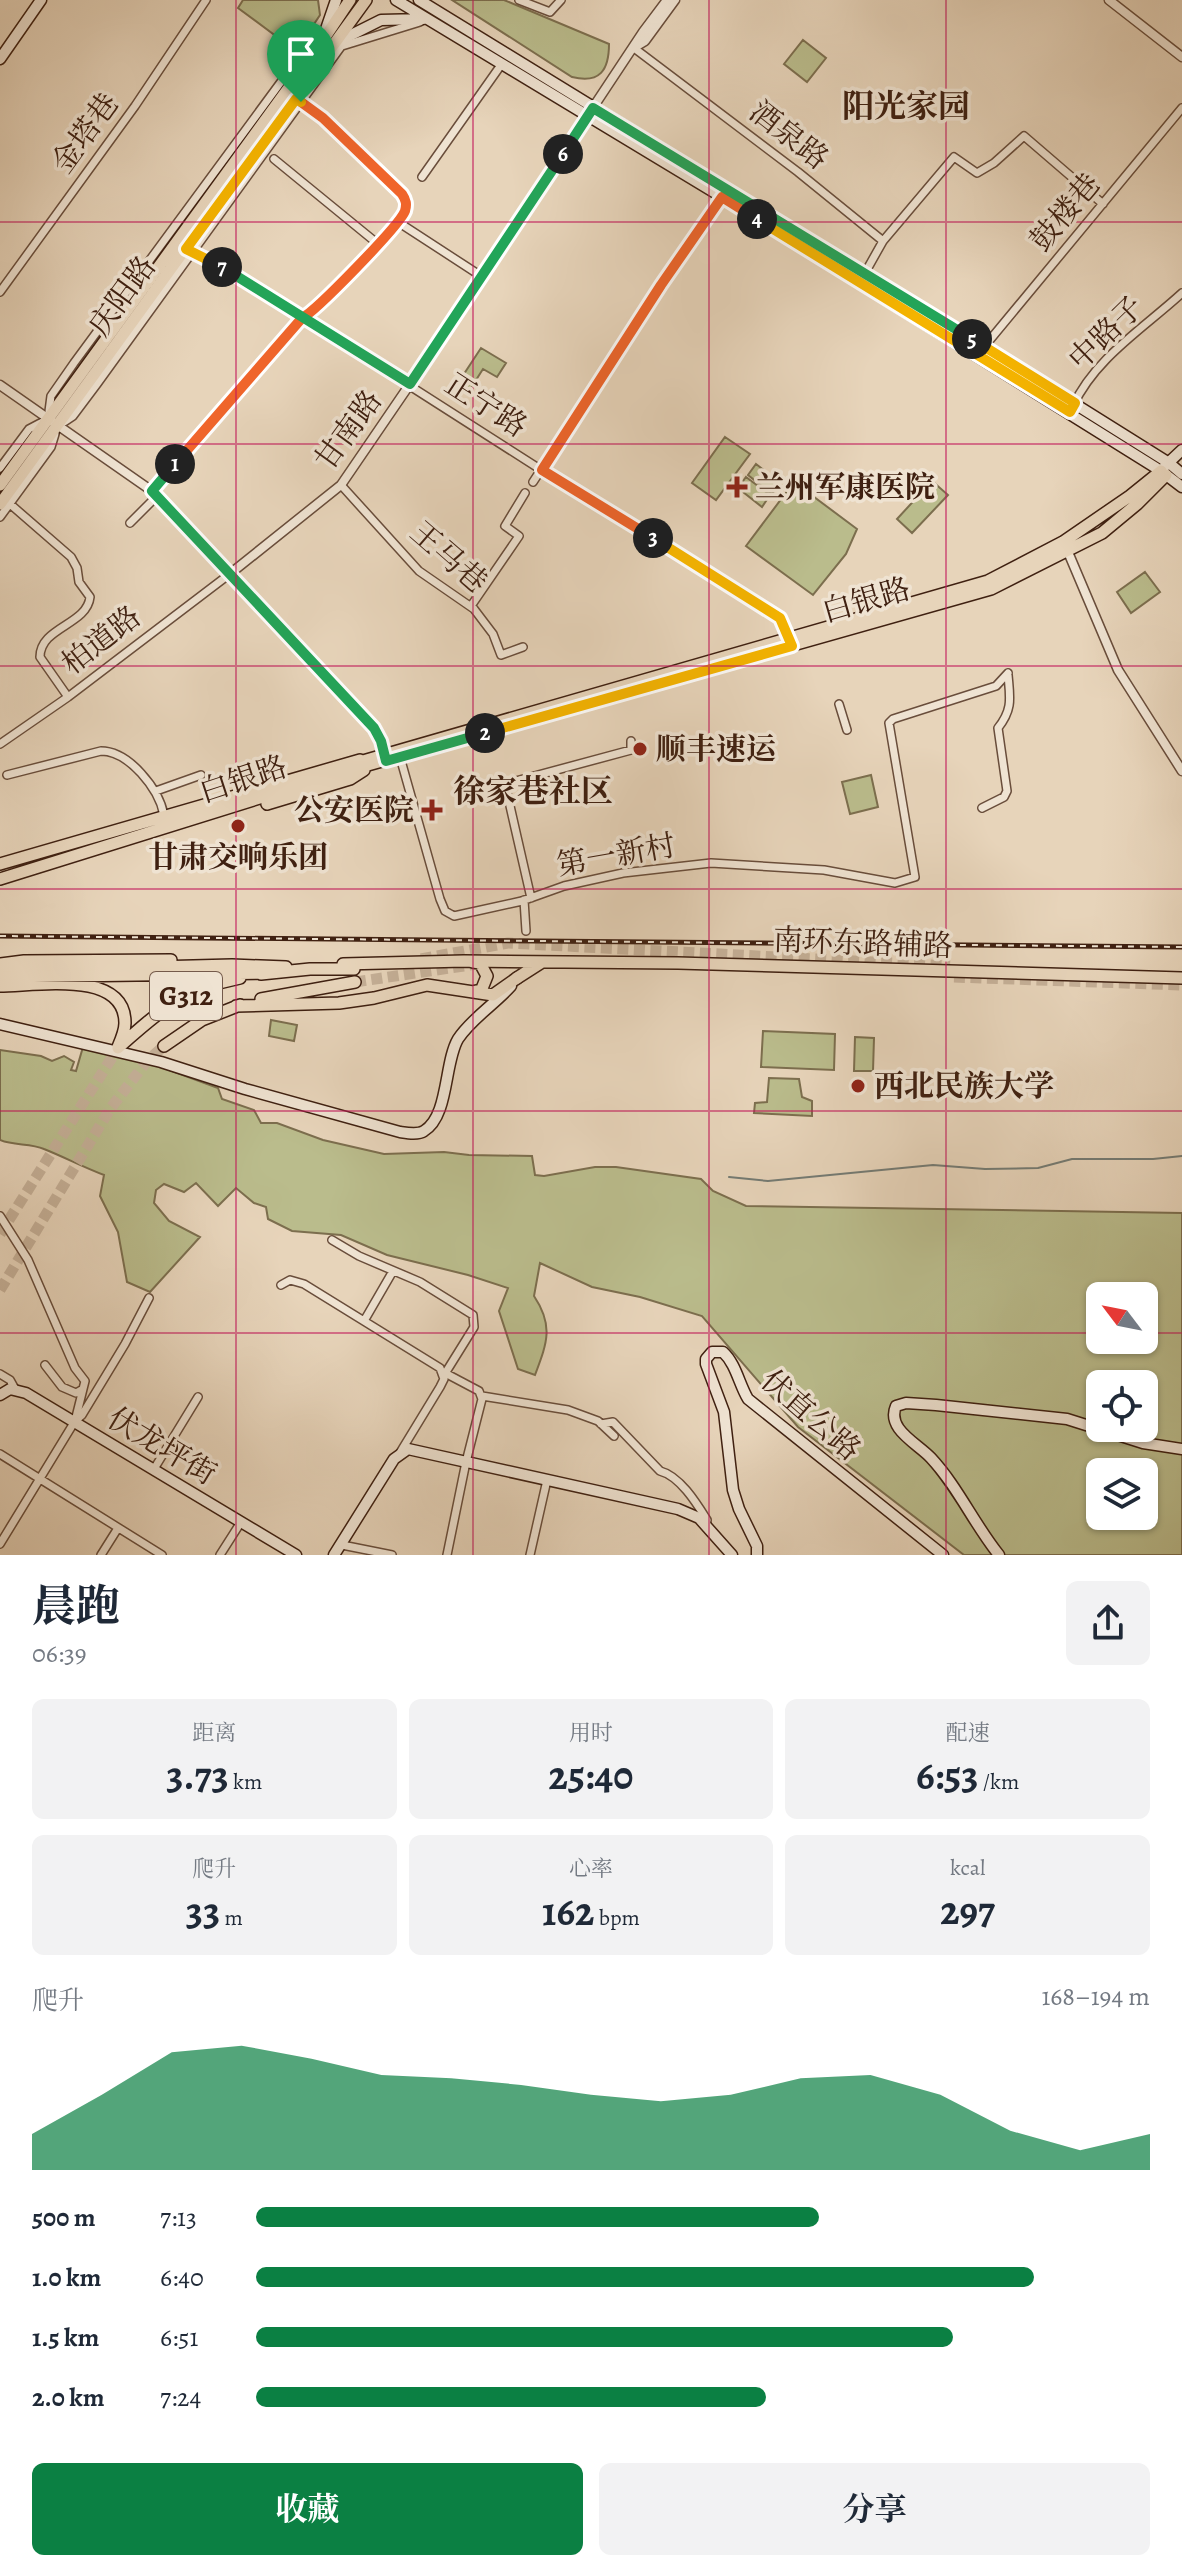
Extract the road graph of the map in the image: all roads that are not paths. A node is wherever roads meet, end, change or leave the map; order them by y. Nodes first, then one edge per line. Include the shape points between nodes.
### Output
1 (34, 0) edge
2 (41, 0) edge
3 (206, 0) edge
4 (336, 0) edge
5 (350, 0) edge
6 (366, 0) edge
7 (396, 0) edge
8 (419, 0) edge
9 (427, 0) edge
10 (519, 0) edge
11 (561, 0) edge
12 (667, 0) edge
13 (675, 0) edge
14 (1109, 0) edge
15 (432, 15) junction
16 (322, 42) junction
17 (338, 45) junction
18 (634, 48) junction
19 (0, 49) edge
20 (1182, 57) edge
21 (0, 59) edge
22 (501, 65) junction
23 (298, 100) junction
24 (1182, 108) edge
25 (591, 112) junction
26 (274, 159) dead end
27 (422, 177) dead end
28 (722, 197) junction
29 (1103, 204) junction
30 (398, 222) junction
31 (883, 241) junction
32 (378, 244) junction
33 (190, 251) junction
34 (865, 273) junction
35 (481, 276) junction
36 (0, 292) edge
37 (1182, 293) edge
38 (302, 318) junction
39 (984, 347) junction
40 (410, 384) junction
41 (0, 385) edge
42 (1072, 408) junction
43 (52, 422) junction
44 (1182, 450) edge
45 (0, 468) edge
46 (1172, 468) edge
47 (542, 470) junction
48 (533, 482) dead end
49 (0, 485) edge
50 (341, 485) junction
51 (1182, 487) edge
52 (154, 493) junction
53 (525, 493) dead end
54 (5, 504) edge
55 (0, 517) edge
56 (130, 523) dead end
57 (1068, 552) junction
58 (231, 573) junction
59 (471, 606) junction
60 (791, 643) junction
61 (523, 647) dead end
62 (68, 697) junction
63 (839, 704) dead end
64 (847, 730) dead end
65 (631, 741) dead end
66 (0, 744) edge
67 (385, 757) junction
68 (400, 757) junction
69 (370, 762) junction
70 (342, 770) junction
71 (1182, 771) edge
72 (7, 775) dead end
73 (201, 775) dead end
74 (156, 791) junction
75 (982, 808) dead end
76 (164, 815) junction
77 (0, 864) edge
78 (0, 872) edge
79 (0, 879) edge
80 (0, 885) edge
81 (528, 899) junction
82 (526, 931) dead end
83 (473, 962) junction
84 (542, 962) junction
85 (0, 964) edge
86 (232, 965) junction
87 (0, 971) edge
88 (268, 973) junction
89 (0, 977) edge
90 (517, 978) junction
91 (1182, 978) edge
92 (0, 986) edge
93 (476, 991) junction
94 (236, 1006) junction
95 (0, 1024) edge
96 (164, 1046) tunnel mouth
97 (0, 1216) edge
98 (332, 1240) dead end
99 (393, 1271) junction
100 (281, 1285) dead end
101 (149, 1298) dead end
102 (364, 1321) junction
103 (45, 1365) dead end
104 (445, 1373) junction
105 (0, 1374) edge
106 (15, 1389) junction
107 (83, 1389) junction
108 (0, 1395) edge
109 (482, 1396) junction
110 (198, 1397) dead end
111 (75, 1421) junction
112 (601, 1424) junction
113 (614, 1436) dead end
114 (1182, 1449) edge
115 (401, 1451) junction
116 (0, 1454) edge
117 (466, 1462) junction
118 (154, 1469) junction
119 (39, 1478) junction
120 (547, 1480) junction
121 (241, 1522) junction
122 (706, 1527) junction
123 (118, 1528) junction
124 (0, 1544) edge
125 (342, 1545) junction
126 (101, 1555) edge
127 (162, 1555) edge
128 (220, 1555) edge
129 (296, 1555) edge
130 (334, 1555) edge
131 (392, 1555) edge
132 (447, 1555) edge
133 (530, 1555) edge
134 (732, 1555) edge
135 (757, 1555) edge
136 (943, 1555) edge
137 (999, 1555) edge

1 - 19 main road
2 - 21 main road
3 - 36 street, 金塔巷
4 - 16 main road
5 - 16 main road, 庆阳路
6 - 17 main road, 庆阳路
7 - 15 main road
8 - 15 main road
9 - 15 main road
10 - 11 street via 550,12
12 - 18 street, 甘南路
13 - 18 street, 甘南路
14 - 20 street
15 - 17 street
15 - 17 main road via 381,20
15 - 22 main road
15 - 25 main road
16 - 43 main road, 庆阳路
17 - 23 main road, 庆阳路
18 - 25 street, 甘南路
18 - 31 street, 酒泉路
22 - 25 main road
22 - 27 street
23 - 30 street via 402,194 406,209
23 - 33 main road, 庆阳路
24 - 29 street, 鼓楼巷
25 - 28 main road
25 - 34 main road
25 - 35 street, 甘南路
26 - 32 street
28 - 42 main road
28 - 47 street
29 - 31 street via 1024,136 977,173 954,157
29 - 39 street, 鼓楼巷
30 - 32 street
30 - 35 street
31 - 34 street
32 - 38 street
33 - 38 street, 正宁路
33 - 43 main road, 庆阳路
34 - 39 main road
35 - 40 street, 甘南路
37 - 42 street, 中路子 via 1102,363
38 - 40 street, 正宁路
38 - 52 street
39 - 42 main road
40 - 47 street, 正宁路
40 - 50 street, 甘南路
41 - 43 street
42 - 46 main road
43 - 45 street via 29,429
43 - 49 main road, 庆阳路
43 - 52 street
43 - 54 main road, 庆阳路
44 - 46 main road
46 - 51 main road
46 - 57 main road, 白银路 via 1102,533
46 - 60 main road, 白银路 via 1063,542 988,581
47 - 48 street
47 - 60 street, 正宁路 via 780,618
50 - 58 street, 甘南路
50 - 59 street, 王马巷 via 419,571
52 - 56 street
52 - 58 street
53 - 59 street via 505,526 519,536
54 - 55 street
54 - 62 street via 71,557 90,597 86,608 39,651
57 - 60 main road, 白银路 via 991,589
57 - 71 street via 1118,670
58 - 62 street, 柏道路
58 - 67 street via 374,728
59 - 61 street, 王马巷 via 493,634 501,655
60 - 67 main road, 白银路
60 - 68 main road, 白银路
62 - 66 street, 柏道路
63 - 64 street
65 - 81 street, 第一新村 via 631,750 505,784
67 - 68 main road, 白银路
67 - 69 main road, 白银路
68 - 81 street via 445,911 460,916
69 - 70 main road, 白银路
69 - 76 main road
69 - 80 main road via 350,779
70 - 78 main road, 白银路
70 - 79 main road, 白银路
72 - 74 street via 111,751
73 - 74 street
74 - 76 street
75 - 81 street, 第一新村 via 1007,791 998,728 1010,707 1008,673 996,686 889,723 915,877 895,883 824,870 711,863 623,873
76 - 77 main road
81 - 82 street
83 - 84 main road, 南环东路辅路
83 - 86 main road, 南环东路辅路
83 - 93 main road via 480,963 487,976 481,991
84 - 90 main road
84 - 91 main road, 南环东路辅路
85 - 86 main road via 147,959
86 - 87 main road
88 - 89 main road
88 - 92 main road, G312 via 196,990 118,1048 126,1024 116,997 105,990 81,984
88 - 94 main road, G312 via 355,976
90 - 93 main road via 493,995
90 - 95 main road via 460,1035 434,1119 415,1133 161,1062
93 - 94 main road via 427,985 339,1003
94 - 96 main road, G312 via 202,1020
97 - 107 street via 28,1260 85,1381
98 - 99 street
99 - 102 street
99 - 104 street via 473,1315 474,1327
100 - 102 street via 290,1280 304,1284
101 - 111 street
102 - 104 street
103 - 107 street via 62,1387 76,1393
104 - 109 street
104 - 115 street
105 - 106 street
106 - 108 main road
106 - 111 main road, 伏龙坪街
107 - 111 street
109 - 112 street via 568,1410
109 - 117 street
110 - 118 street
111 - 118 main road, 伏龙坪街
111 - 119 street
112 - 113 street
112 - 122 street via 613,1422 660,1471 669,1473 702,1512
114 - 137 main road, 伏直公路 via 1143,1443 1067,1419 936,1405 896,1406 895,1423 947,1477
115 - 117 main road
115 - 125 main road
116 - 119 street
117 - 120 main road
117 - 132 street
118 - 121 main road, 伏龙坪街
119 - 123 street
119 - 124 street
120 - 122 main road via 678,1509
120 - 133 street
121 - 128 street
121 - 129 main road, 伏龙坪街
122 - 134 main road
123 - 126 street
123 - 127 street
125 - 130 main road
125 - 131 street
135 - 136 main road, 伏直公路 via 733,1490 724,1412 706,1364 712,1352 730,1359 748,1399

